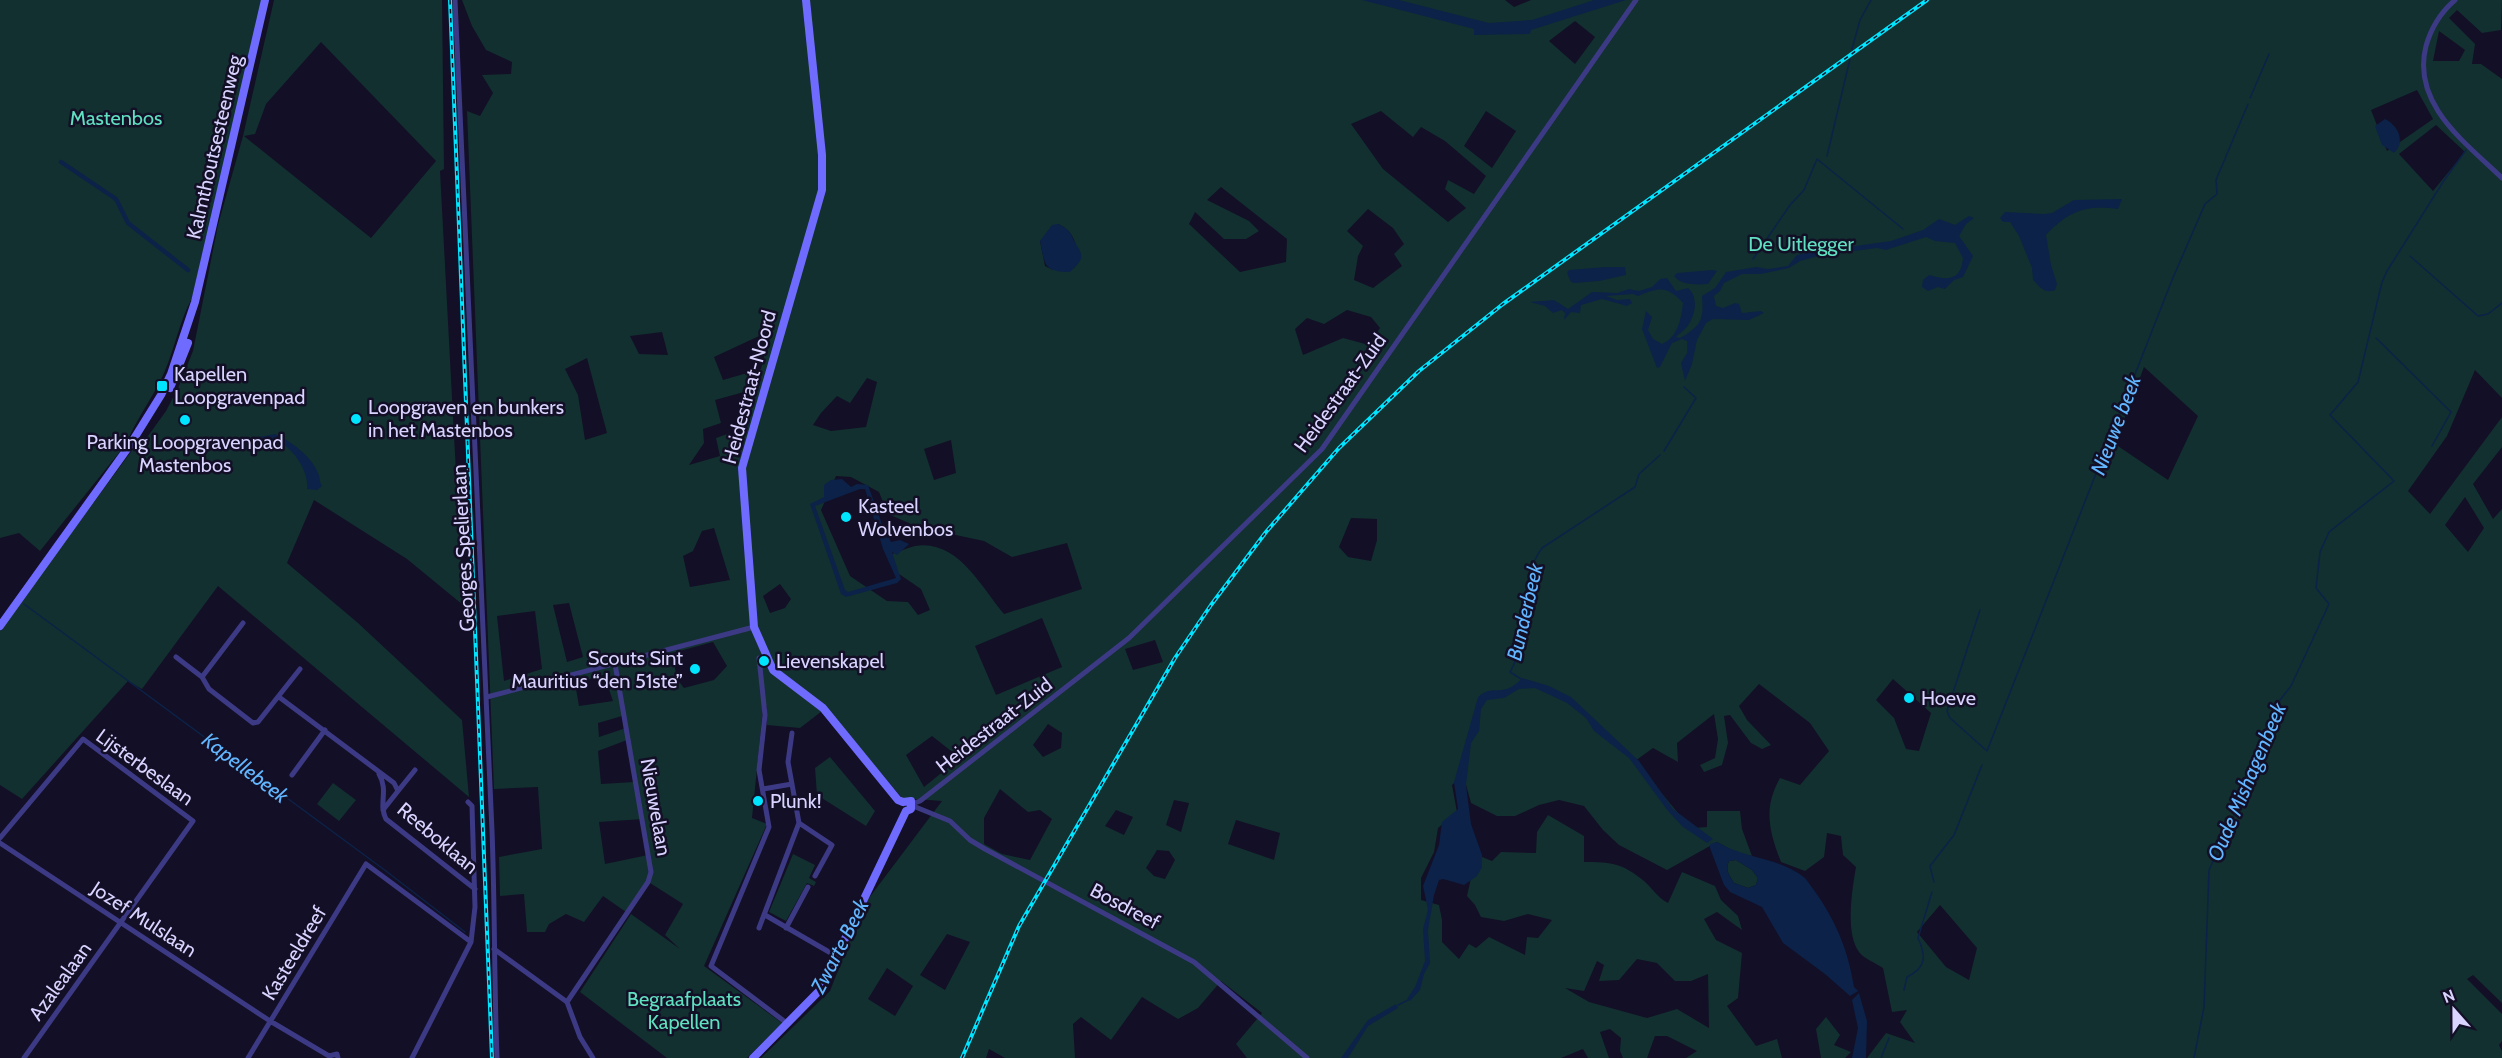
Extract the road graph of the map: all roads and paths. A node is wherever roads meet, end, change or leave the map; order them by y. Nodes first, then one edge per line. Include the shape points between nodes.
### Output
1 (265, 0) edge
2 (455, 0) edge
3 (806, 0) edge
4 (1636, 0) edge
5 (2455, 0) edge
6 (2502, 178) edge
7 (243, 623) dead end
8 (0, 626) edge
9 (754, 627) junction
10 (176, 657) dead end
11 (759, 658) dead end
12 (615, 664) junction
13 (300, 669) dead end
14 (202, 677) junction
15 (279, 697) junction
16 (487, 698) junction
17 (325, 730) junction
18 (792, 733) dead end
19 (376, 770) junction
20 (415, 770) dead end
21 (292, 775) dead end
22 (792, 784) junction
23 (763, 789) junction
24 (398, 791) junction
25 (468, 802) dead end
26 (910, 807) junction
27 (383, 810) junction
28 (800, 823) junction
29 (0, 838) edge
30 (0, 843) edge
31 (815, 876) dead end
32 (808, 887) dead end
33 (475, 889) junction
34 (765, 915) junction
35 (121, 922) junction
36 (759, 928) dead end
37 (786, 928) junction
38 (471, 942) junction
39 (494, 949) junction
40 (836, 956) junction
41 (567, 1002) junction
42 (270, 1021) junction
43 (788, 1024) junction
44 (24, 1058) edge
45 (248, 1058) edge
46 (334, 1058) edge
47 (412, 1058) edge
48 (497, 1058) edge
49 (593, 1058) edge
50 (753, 1058) edge
51 (1307, 1058) edge

1 - 8 street, Kalmthoutsesteenweg via 189,338 175,377 155,414
2 - 16 street, Georges Spelierlaan
3 - 9 street, Heidestraat-Noord via 822,190 742,468
4 - 26 street, Heidestraat-Zuid via 1322,449 1129,638
5 - 6 street via 2434,25 2426,44 2425,83 2443,120
7 - 14 street
9 - 12 street
9 - 26 street, Heidestraat-Noord via 773,670 823,708 903,802 902,807
10 - 14 street
11 - 23 street via 765,715 759,770
12 - 16 street
12 - 41 street, Nieuwelaan via 651,872
13 - 15 street
14 - 15 street via 208,689 253,723 262,719
15 - 17 street, Reeboklaan
16 - 39 street, Georges Spelierlaan
17 - 19 street, Reeboklaan
17 - 21 street
18 - 22 street via 788,762
19 - 24 street, Reeboklaan via 394,783
19 - 27 street, Reeboklaan via 385,791
20 - 24 street, Reeboklaan
22 - 23 street
22 - 28 street
23 - 43 street via 769,827 711,966
24 - 27 street, Reeboklaan
25 - 33 street via 472,806
26 - 40 street
26 - 51 street, Bosdreef via 950,821 974,843 1194,962
27 - 33 street, Reeboklaan via 386,819
28 - 31 street via 832,845
28 - 34 street
29 - 35 street, Lijsterbeslaan via 83,739 193,821
30 - 35 street, Jozef Mulslaan
32 - 37 street
33 - 38 street
34 - 36 street
34 - 37 street
35 - 42 street, Jozef Mulslaan
35 - 44 street, Azalealaan
37 - 40 street
38 - 42 street, Kasteeldreef via 366,864
38 - 47 street
39 - 41 street
39 - 48 street, Georges Spelierlaan
40 - 43 street via 821,989
41 - 49 street
42 - 45 street, Kasteeldreef
42 - 46 street, Jozef Mulslaan
43 - 50 street

